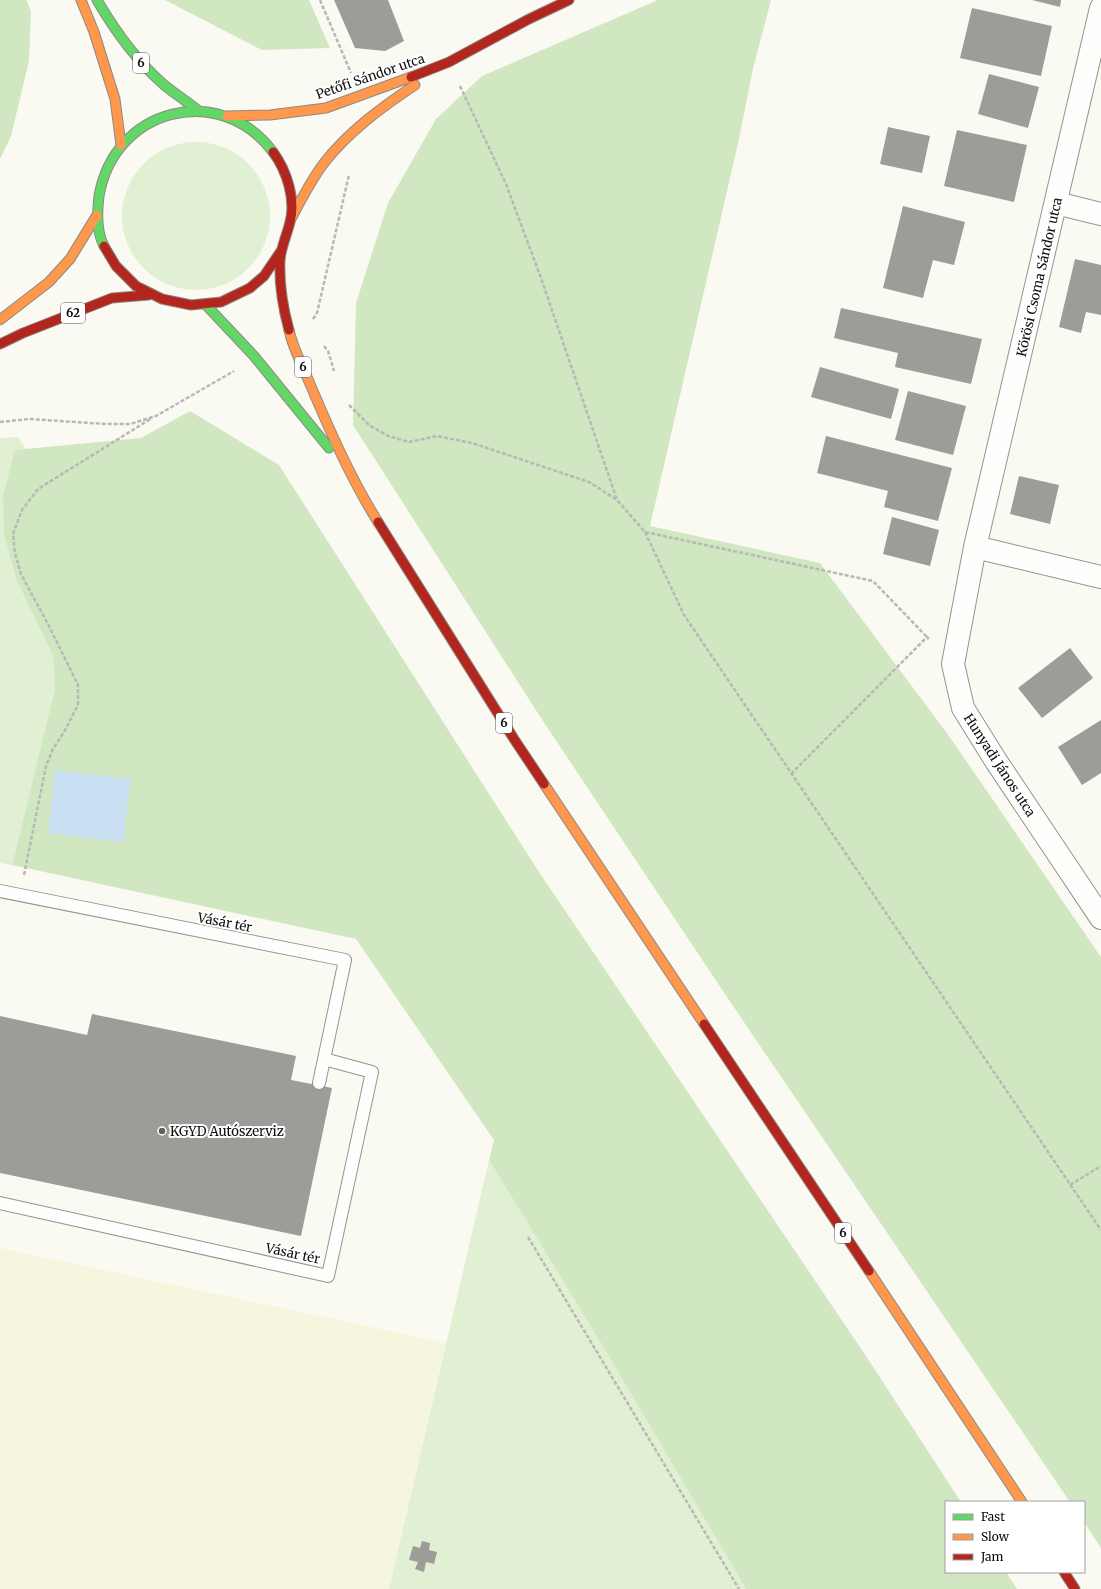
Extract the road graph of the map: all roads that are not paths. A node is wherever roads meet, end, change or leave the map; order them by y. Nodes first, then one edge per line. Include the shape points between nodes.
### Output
1 (81, 0) edge
2 (97, 0) edge
3 (569, 0) edge
4 (1101, 8) edge
5 (449, 62) junction
6 (200, 112) junction
7 (227, 116) junction
8 (121, 145) junction
9 (1056, 203) junction
10 (1101, 214) edge
11 (97, 215) junction
12 (291, 219) junction
13 (281, 251) junction
14 (149, 295) junction
15 (206, 305) junction
16 (0, 320) edge
17 (0, 344) edge
18 (352, 477) junction
19 (975, 547) junction
20 (1101, 577) edge
21 (0, 891) edge
22 (1101, 918) edge
23 (324, 1059) junction
24 (319, 1083) dead end
25 (0, 1203) edge
26 (1021, 1501) edge
27 (1065, 1573) edge
28 (1075, 1589) edge

1 - 8 main road via 115,99
2 - 6 main road, 6 via 135,56 160,81
3 - 5 main road, Petőfi Sándor utca
4 - 9 street, Körösi Csoma Sándor utca
5 - 7 main road, Petőfi Sándor utca via 326,108 270,115
5 - 12 main road, Petőfi Sándor utca via 374,113 344,141 323,163
6 - 7 main road, 6
6 - 8 main road, 6 via 182,112 148,123
7 - 12 main road, 6 via 246,125 262,138 275,154 288,185
8 - 11 main road, 6 via 107,166 99,190
9 - 10 street
9 - 19 street, Körösi Csoma Sándor utca
11 - 14 main road, 6 via 105,247 113,262 123,275
11 - 16 main road via 70,259 49,282
12 - 13 main road, 6
13 - 15 main road, 6 via 268,271 250,288 230,299
13 - 18 main road, 6 via 283,303 290,334 321,412
14 - 15 main road, 6 via 177,304
14 - 17 main road, 62 via 112,298
15 - 18 main road, 6 via 254,356
18 - 26 main road, 6 via 514,740
19 - 20 street
19 - 22 street, Hunyadi János utca via 953,664 963,708
21 - 23 lane, Vásár tér via 344,960
23 - 24 lane, Vásár tér
23 - 25 lane, Vásár tér via 372,1072 328,1276
27 - 28 main road

